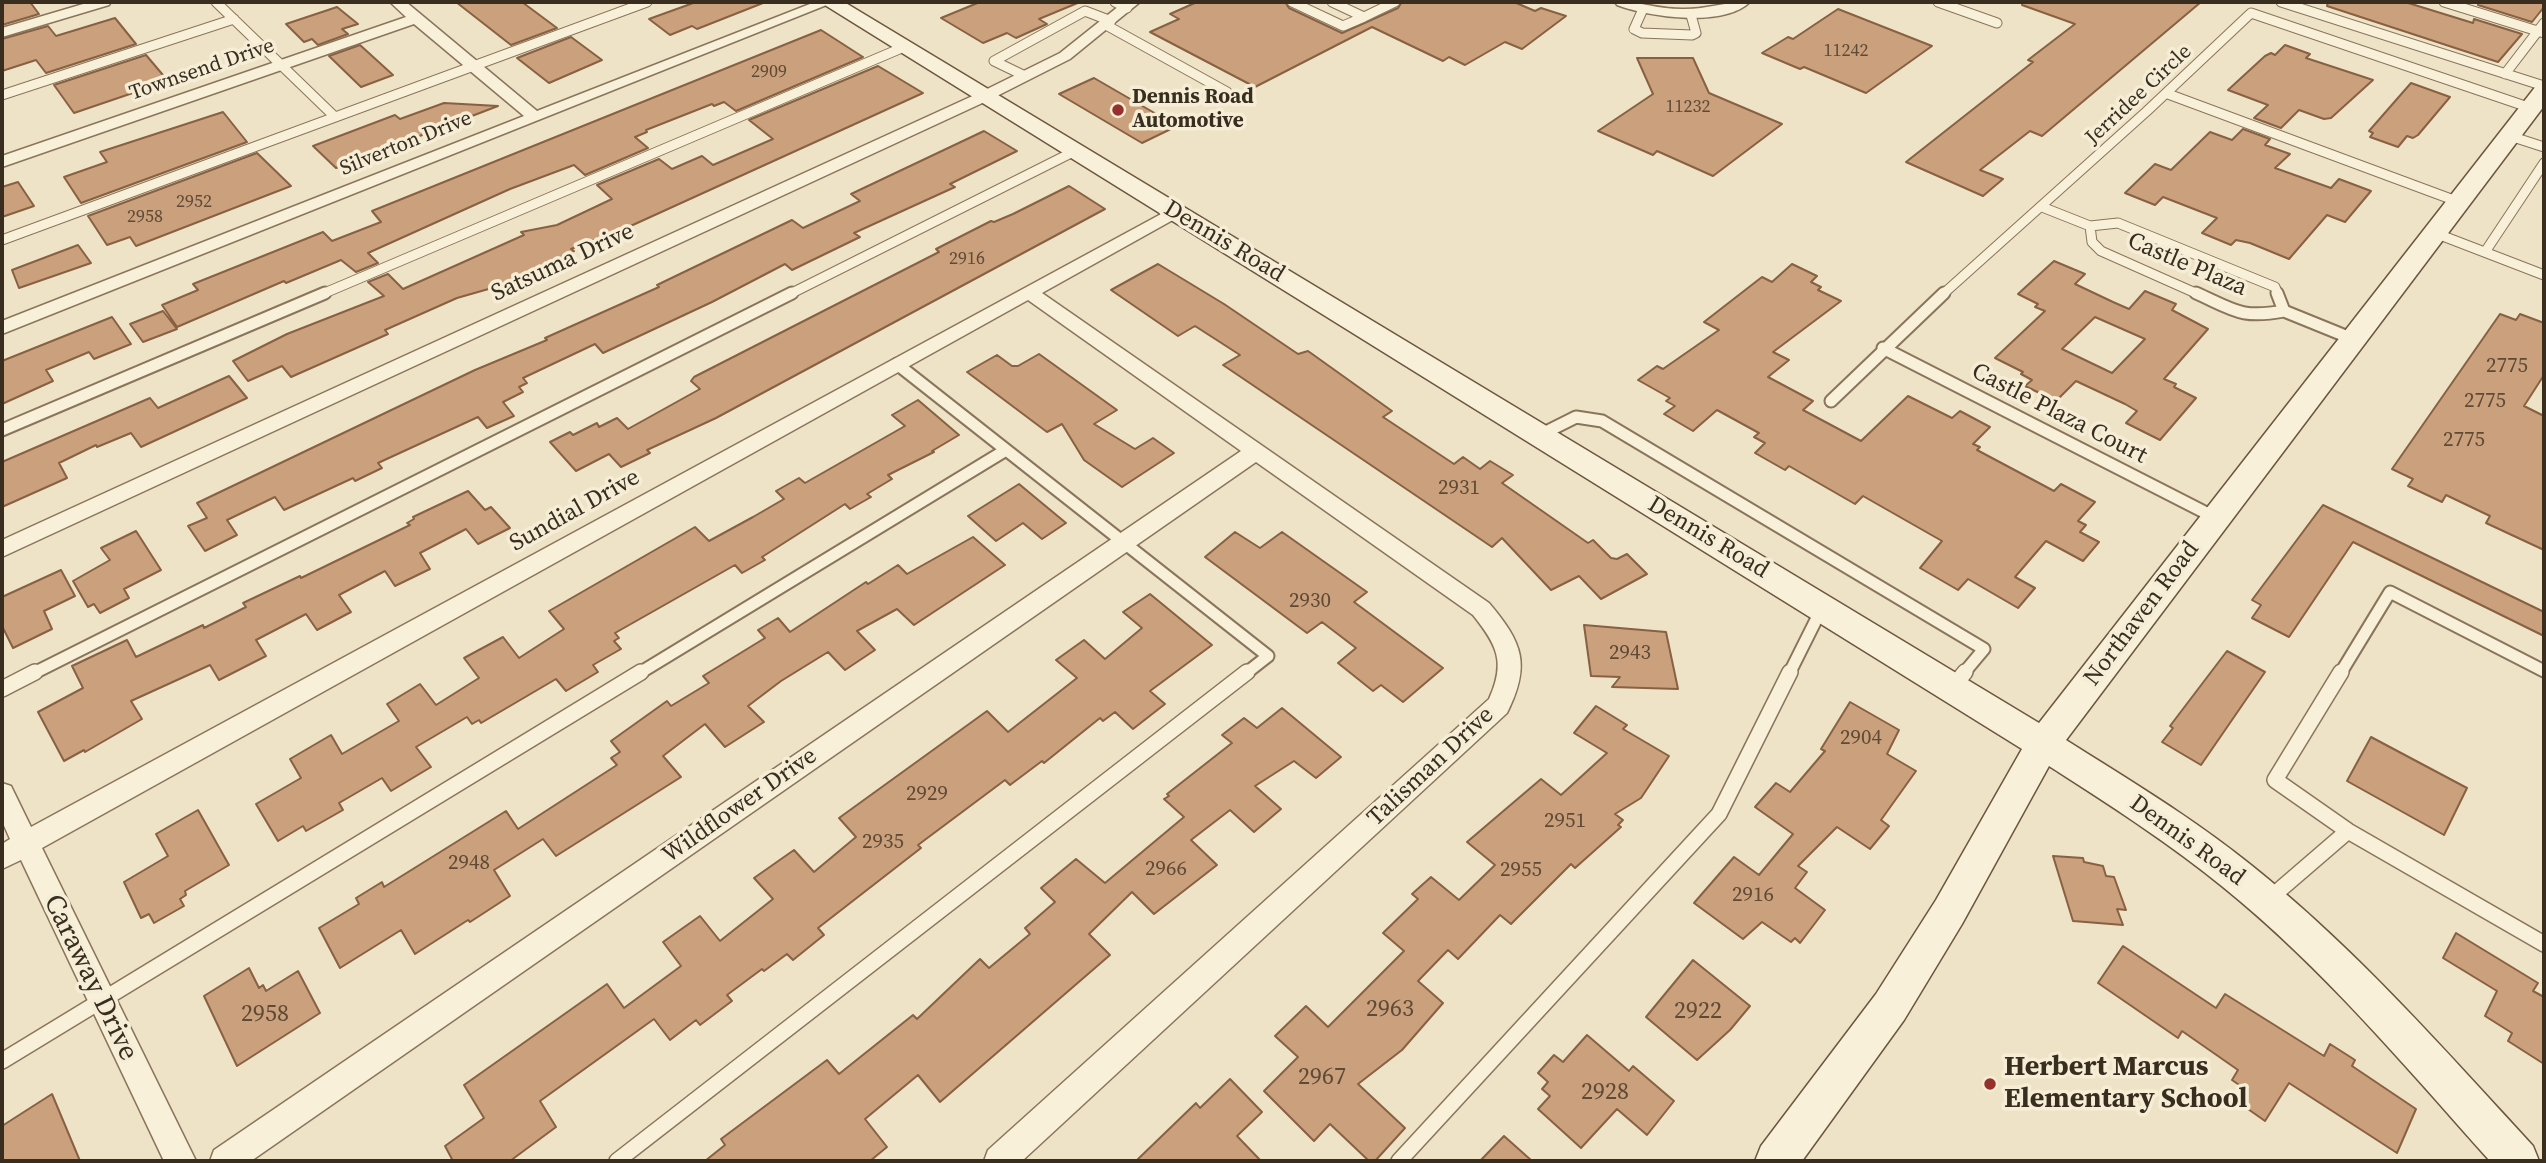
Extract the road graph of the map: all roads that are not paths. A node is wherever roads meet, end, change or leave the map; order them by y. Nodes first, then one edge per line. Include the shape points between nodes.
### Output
1 (104, 2) edge
2 (216, 2) edge
3 (397, 2) edge
4 (614, 2) edge
5 (647, 2) edge
6 (828, 2) edge
7 (1292, 2) edge
8 (1332, 2) edge
9 (1395, 2) edge
10 (1622, 2) edge
11 (1743, 2) edge
12 (1938, 2) edge
13 (2281, 2) edge
14 (2444, 2) edge
15 (1125, 4) edge
16 (1643, 9) junction
17 (626, 10) junction
18 (1691, 15) junction
19 (1364, 17) junction
20 (416, 18) junction
21 (234, 19) junction
22 (1109, 23) junction
23 (1997, 23) dead end
24 (2544, 23) edge
25 (2541, 32) edge
26 (2, 33) edge
27 (904, 47) junction
28 (281, 65) junction
29 (474, 66) junction
30 (2505, 74) junction
31 (1025, 76) junction
32 (1227, 92) dead end
33 (2168, 94) junction
34 (2, 95) edge
35 (985, 96) junction
36 (2537, 102) edge
37 (335, 117) junction
38 (535, 117) junction
39 (2510, 136) junction
40 (2544, 147) edge
41 (1075, 151) junction
42 (2, 162) edge
43 (2544, 163) edge
44 (2459, 202) junction
45 (2042, 207) junction
46 (1174, 212) junction
47 (2090, 226) junction
48 (2435, 233) junction
49 (2, 240) edge
50 (2485, 252) junction
51 (2544, 275) edge
52 (1028, 292) junction
53 (2284, 311) junction
54 (2, 328) edge
55 (2353, 340) junction
56 (1883, 348) junction
57 (897, 364) junction
58 (1831, 401) dead end
59 (2, 430) edge
60 (1540, 435) junction
61 (1006, 450) junction
62 (1256, 451) junction
63 (2216, 518) junction
64 (1123, 543) junction
65 (2, 549) edge
66 (1822, 608) junction
67 (2544, 671) edge
68 (1953, 687) junction
69 (2, 689) edge
70 (2042, 744) junction
71 (2, 794) edge
72 (2348, 831) junction
73 (13, 850) edge
74 (2266, 902) junction
75 (2544, 944) edge
76 (101, 1001) junction
77 (2, 1061) edge
78 (180, 1161) edge
79 (225, 1161) edge
80 (617, 1161) edge
81 (999, 1161) edge
82 (1399, 1161) edge
83 (1776, 1161) edge
84 (2518, 1161) edge

1 - 26 street
2 - 21 lane
3 - 20 street
4 - 17 lane
5 - 17 lane
6 - 27 street, Dennis Road
6 - 38 street, Silverton Drive
7 - 19 lane via 1343,26
8 - 19 lane
9 - 19 lane
10 - 16 street
11 - 18 street
12 - 23 lane
13 - 30 lane
14 - 25 lane
15 - 22 street, Satsuma Drive
16 - 18 street
16 - 18 lane via 1634,29 1642,33 1692,35 1696,33
17 - 29 lane
20 - 28 street, Townsend Drive
20 - 29 street
21 - 28 lane
21 - 34 lane
22 - 31 street, Satsuma Drive via 1065,56
22 - 31 lane via 1085,11 994,61
22 - 32 lane
24 - 25 lane
25 - 30 lane
27 - 35 street, Dennis Road
27 - 59 lane
28 - 37 lane
28 - 42 street, Townsend Drive
29 - 37 lane
29 - 38 street
30 - 36 lane
31 - 35 street, Satsuma Drive
33 - 36 lane, Jerridee Circle via 2252,13
33 - 44 lane
33 - 45 lane, Jerridee Circle
35 - 41 street, Dennis Road
35 - 65 street, Satsuma Drive
36 - 39 street, Northaven Road
37 - 49 lane
38 - 54 street, Silverton Drive
39 - 40 lane
39 - 44 street, Northaven Road
41 - 46 street, Dennis Road
41 - 69 lane
43 - 50 lane
44 - 48 street, Northaven Road
45 - 47 lane, Castle Plaza
45 - 56 lane, Jerridee Circle
46 - 52 street, Sundial Drive
46 - 60 street, Dennis Road
47 - 53 lane, Castle Plaza via 2118,223 2275,286
47 - 53 lane, Castle Plaza via 2092,242 2101,251 2244,314
48 - 50 lane
48 - 55 street, Northaven Road
50 - 51 lane
52 - 57 street, Sundial Drive
52 - 62 street, Talisman Drive
53 - 55 lane, Castle Plaza
55 - 63 street, Northaven Road
56 - 58 lane, Jerridee Circle
56 - 63 lane, Castle Plaza Court
57 - 61 lane
57 - 73 street, Sundial Drive
60 - 66 street, Dennis Road
60 - 68 lane via 1572,416 1602,421 1983,649
61 - 64 lane
61 - 76 lane
62 - 64 street, Wildflower Drive
62 - 81 street, Talisman Drive via 1481,609 1504,636 1510,658 1509,685 1498,706
63 - 70 street, Northaven Road
64 - 79 street, Wildflower Drive
64 - 80 lane via 1268,656
66 - 68 street, Dennis Road
66 - 82 lane via 1719,814
67 - 72 lane via 2390,592 2274,780
68 - 70 street, Dennis Road
70 - 74 street, Dennis Road via 2151,813
70 - 83 street, Northaven Road via 1949,912 1890,1007
71 - 73 street, Caraway Drive
72 - 74 lane
72 - 75 lane
73 - 76 street, Caraway Drive
74 - 84 street, Dennis Road via 2318,947 2407,1038
76 - 77 lane
76 - 78 street, Caraway Drive

